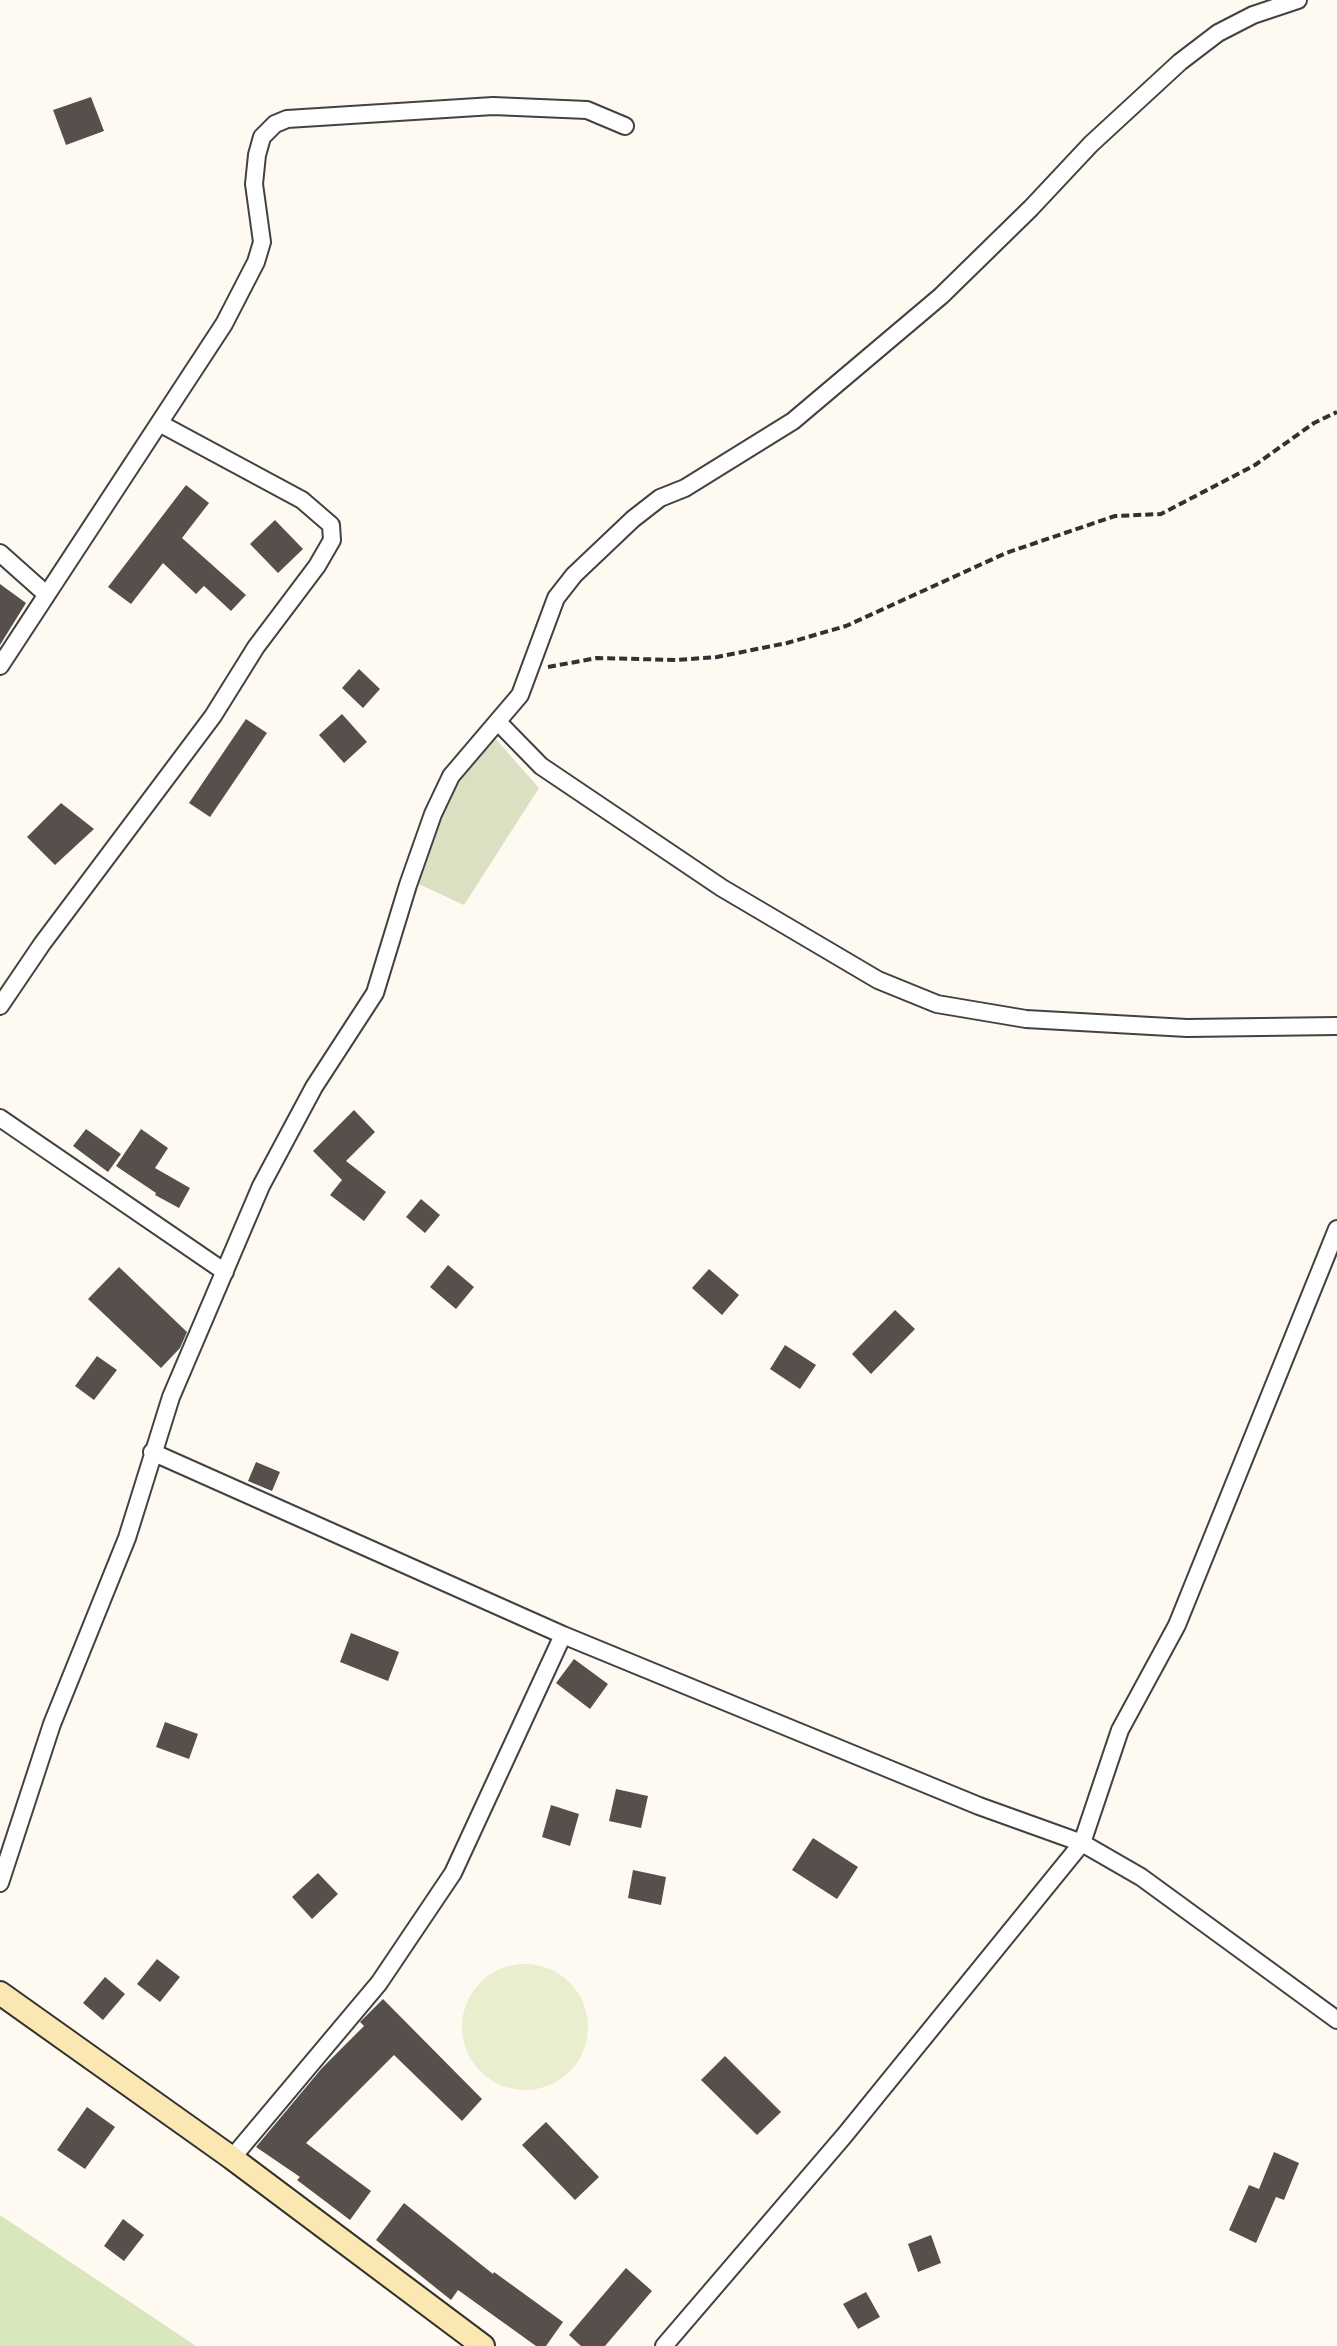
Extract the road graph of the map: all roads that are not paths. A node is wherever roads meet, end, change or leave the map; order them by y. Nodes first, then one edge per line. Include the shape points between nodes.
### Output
1 (1298, 0) edge
2 (625, 126) dead end
3 (159, 423) junction
4 (0, 553) edge
5 (46, 594) junction
6 (0, 666) edge
7 (499, 723) junction
8 (0, 1006) edge
9 (1337, 1026) edge
10 (0, 1118) edge
11 (1337, 1229) edge
12 (225, 1272) junction
13 (152, 1452) junction
14 (563, 1635) junction
15 (1082, 1843) junction
16 (0, 1883) edge
17 (0, 1993) edge
18 (1337, 2020) edge
19 (232, 2158) junction
20 (483, 2346) edge
21 (664, 2346) edge

1 - 7 street via 1218,33 1180,62 941,296 793,421 633,519 556,598 520,695
2 - 3 street via 587,110 493,106 275,124 262,137 257,155 254,184 262,242 256,262 224,324
3 - 5 street
3 - 8 street via 302,500 331,525 332,540 213,716
4 - 5 street
5 - 6 street
7 - 9 street via 541,766 722,888 878,980 937,1004 1026,1019 1187,1028
7 - 12 street via 451,776 418,857 375,993 314,1087
10 - 12 street
11 - 15 street via 1177,1625 1120,1730
12 - 13 street
13 - 14 street
13 - 16 street via 127,1538 52,1724
14 - 15 street
14 - 19 street via 453,1873 379,1983
15 - 18 street via 1141,1877
15 - 21 street via 844,2136
17 - 19 street
19 - 20 street

